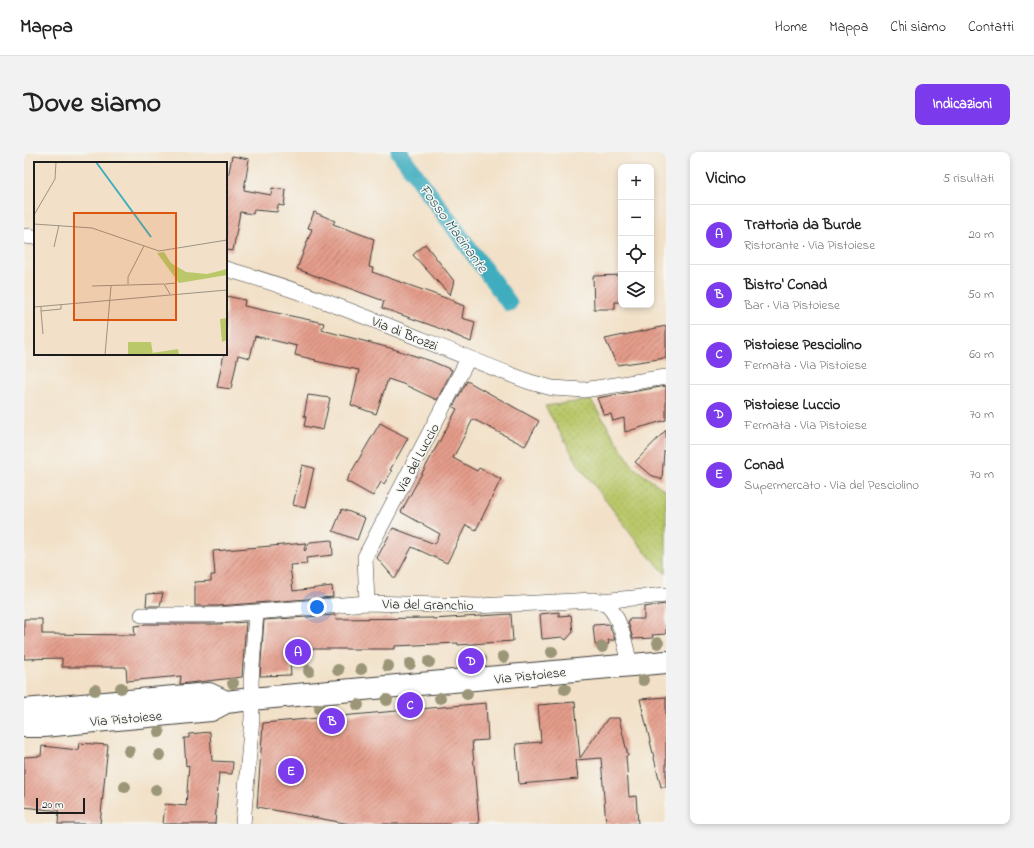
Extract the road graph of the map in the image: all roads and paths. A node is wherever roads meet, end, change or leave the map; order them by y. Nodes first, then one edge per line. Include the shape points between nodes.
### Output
1 (24, 236) edge
2 (34, 237) edge
3 (227, 269) edge
4 (468, 359) junction
5 (666, 377) edge
6 (666, 595) edge
7 (600, 601) junction
8 (367, 603) junction
9 (256, 612) junction
10 (142, 614) dead end
11 (666, 662) edge
12 (630, 665) junction
13 (251, 699) junction
14 (226, 702) junction
15 (24, 710) edge
16 (24, 726) edge
17 (243, 824) edge

1 - 2 street
3 - 4 street, Via di Brozzi via 289,288
4 - 5 street, Via di Brozzi via 541,386 560,389 584,390
4 - 8 street, Via del Luccio via 365,557
6 - 7 street, Via del Granchio
7 - 8 street, Via del Granchio via 479,606
7 - 12 street via 615,616
8 - 9 street, Via del Granchio
9 - 10 street, Via del Granchio via 218,615
9 - 13 street
11 - 12 main road, Via Pistoiese
12 - 13 main road, Via Pistoiese
13 - 14 main road, Via Pistoiese
13 - 17 street via 252,718
14 - 15 main road, Via Pistoiese via 209,694
14 - 16 main road, Via Pistoiese via 211,710

